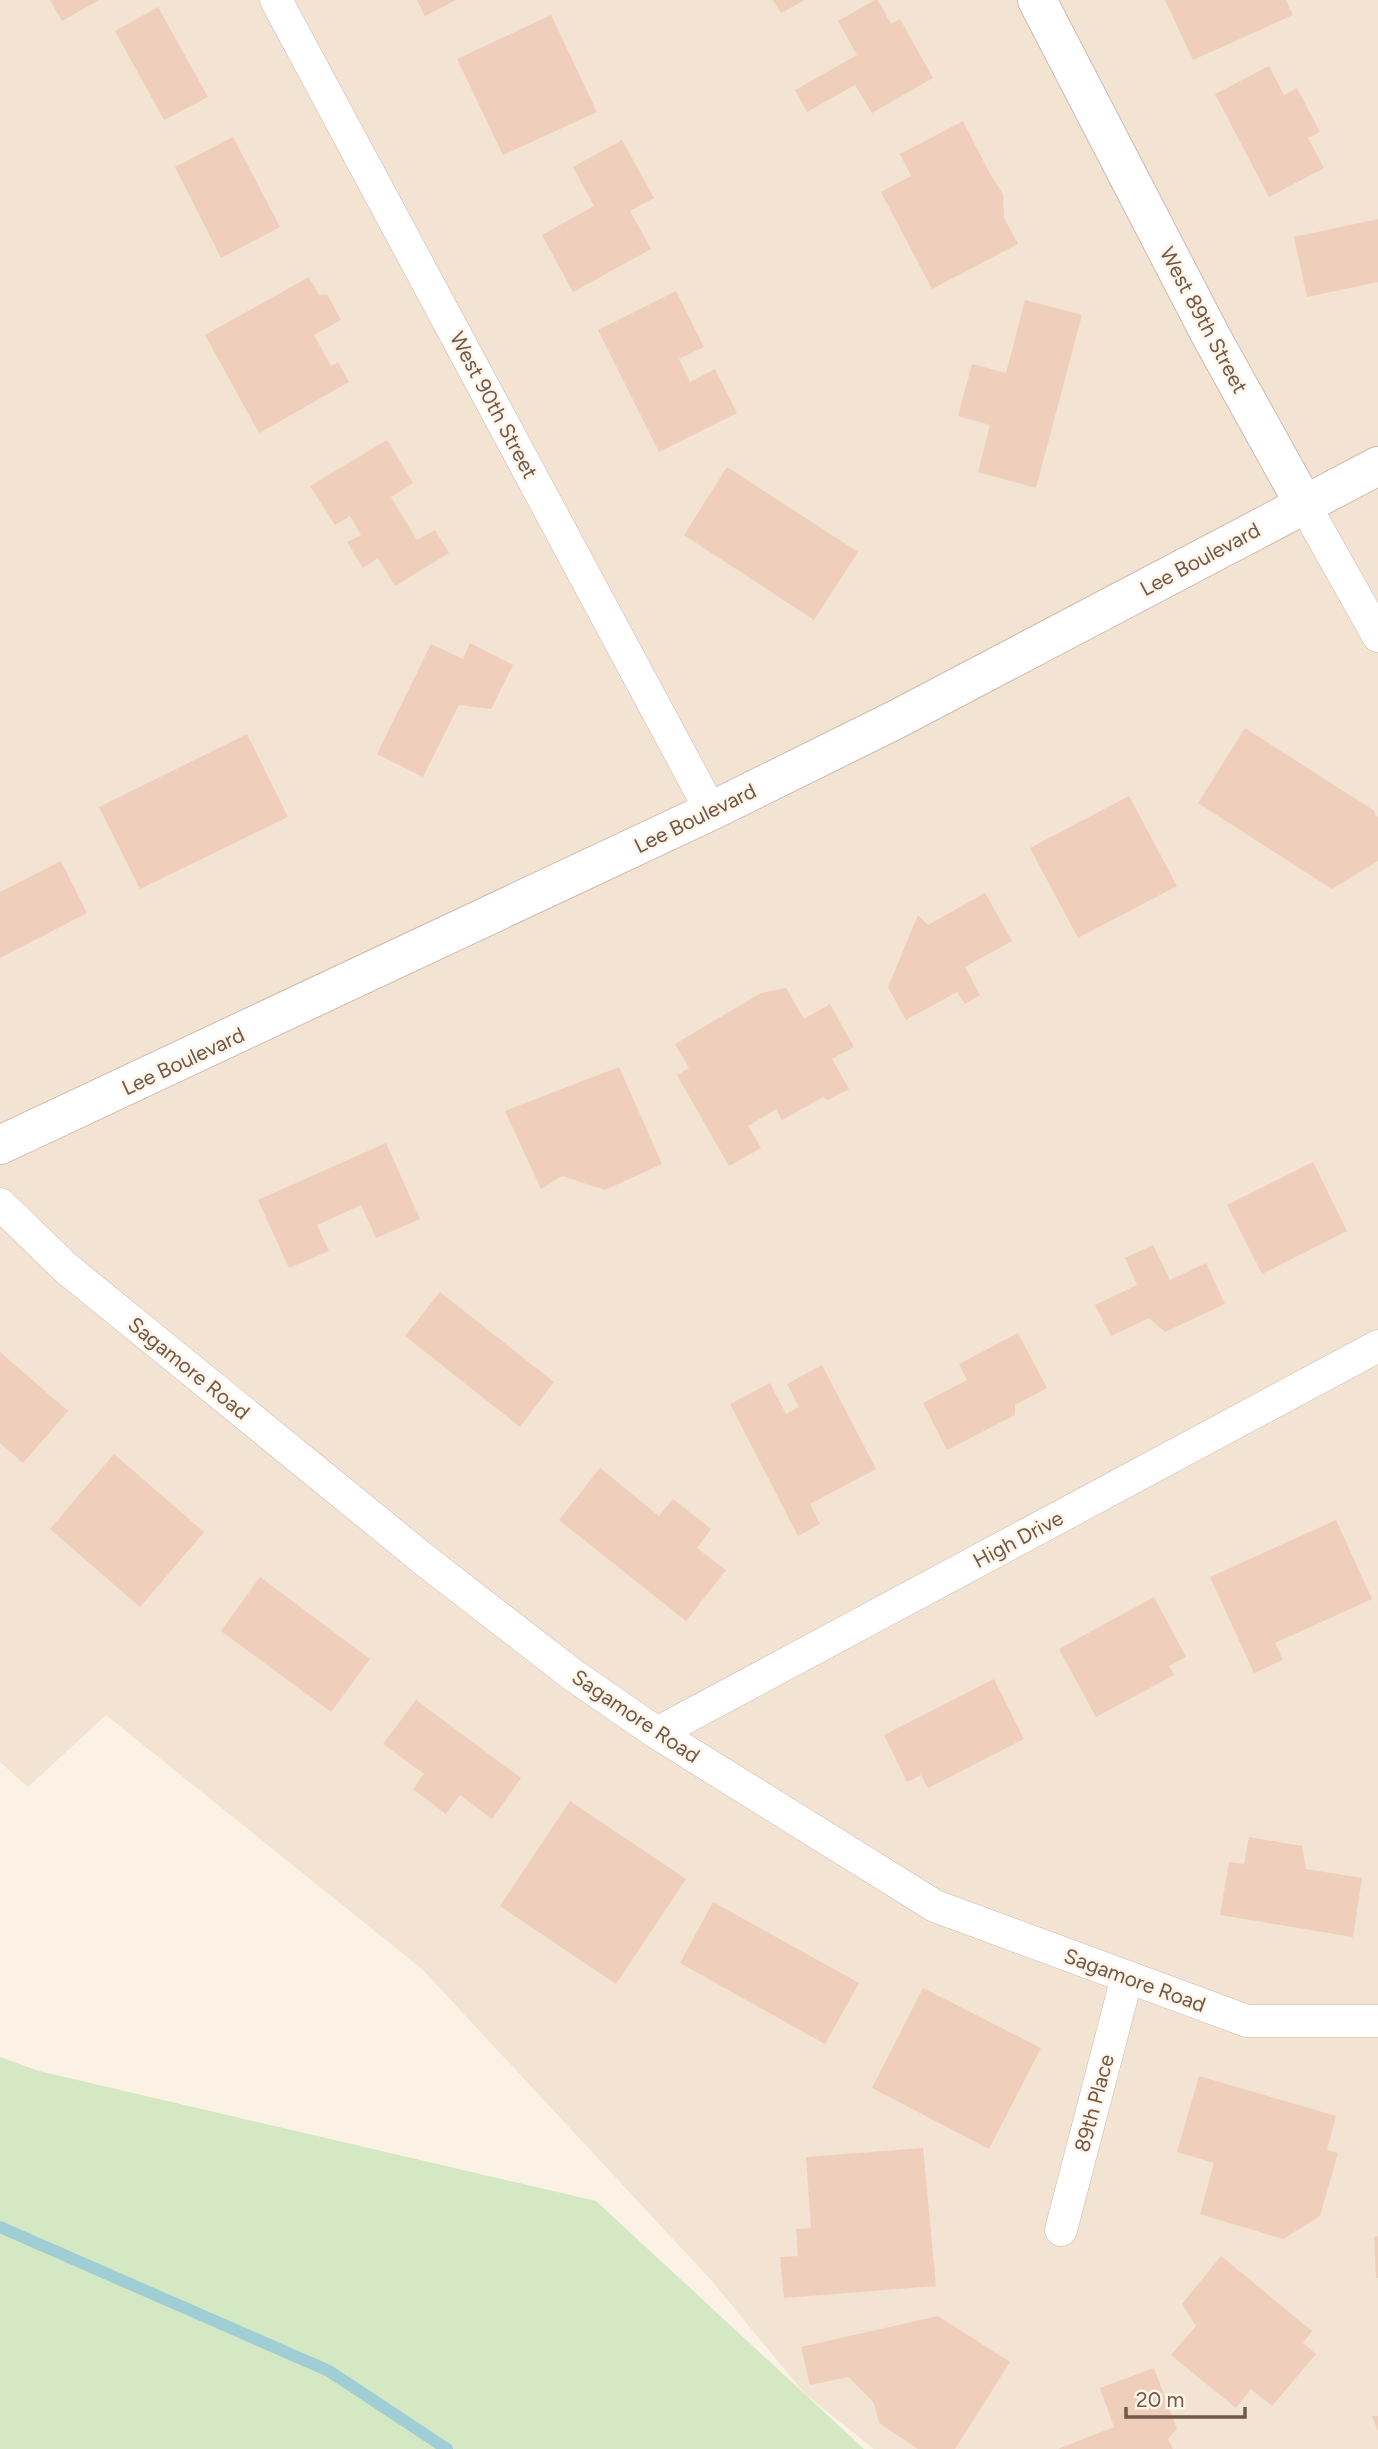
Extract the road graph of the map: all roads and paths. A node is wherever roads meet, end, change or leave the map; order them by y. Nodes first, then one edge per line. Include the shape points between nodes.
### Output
1 (276, 0) edge
2 (1037, 0) edge
3 (1378, 466) edge
4 (1304, 505) junction
5 (1378, 636) edge
6 (711, 811) junction
7 (0, 1145) edge
8 (0, 1204) edge
9 (1378, 1346) edge
10 (657, 1732) junction
11 (1127, 1977) junction
12 (1378, 2021) edge
13 (1061, 2230) dead end

1 - 6 street, West 90th Street
2 - 4 street, West 89th Street
3 - 4 street, Lee Boulevard
4 - 5 street, West 89th Street
4 - 6 street, Lee Boulevard via 897,719
6 - 7 street, Lee Boulevard
8 - 10 street, Sagamore Road via 66,1268 427,1562 573,1675
9 - 10 street, High Drive
10 - 11 street, Sagamore Road via 935,1906
11 - 12 street, Sagamore Road via 1247,2021
11 - 13 street, 89th Place

